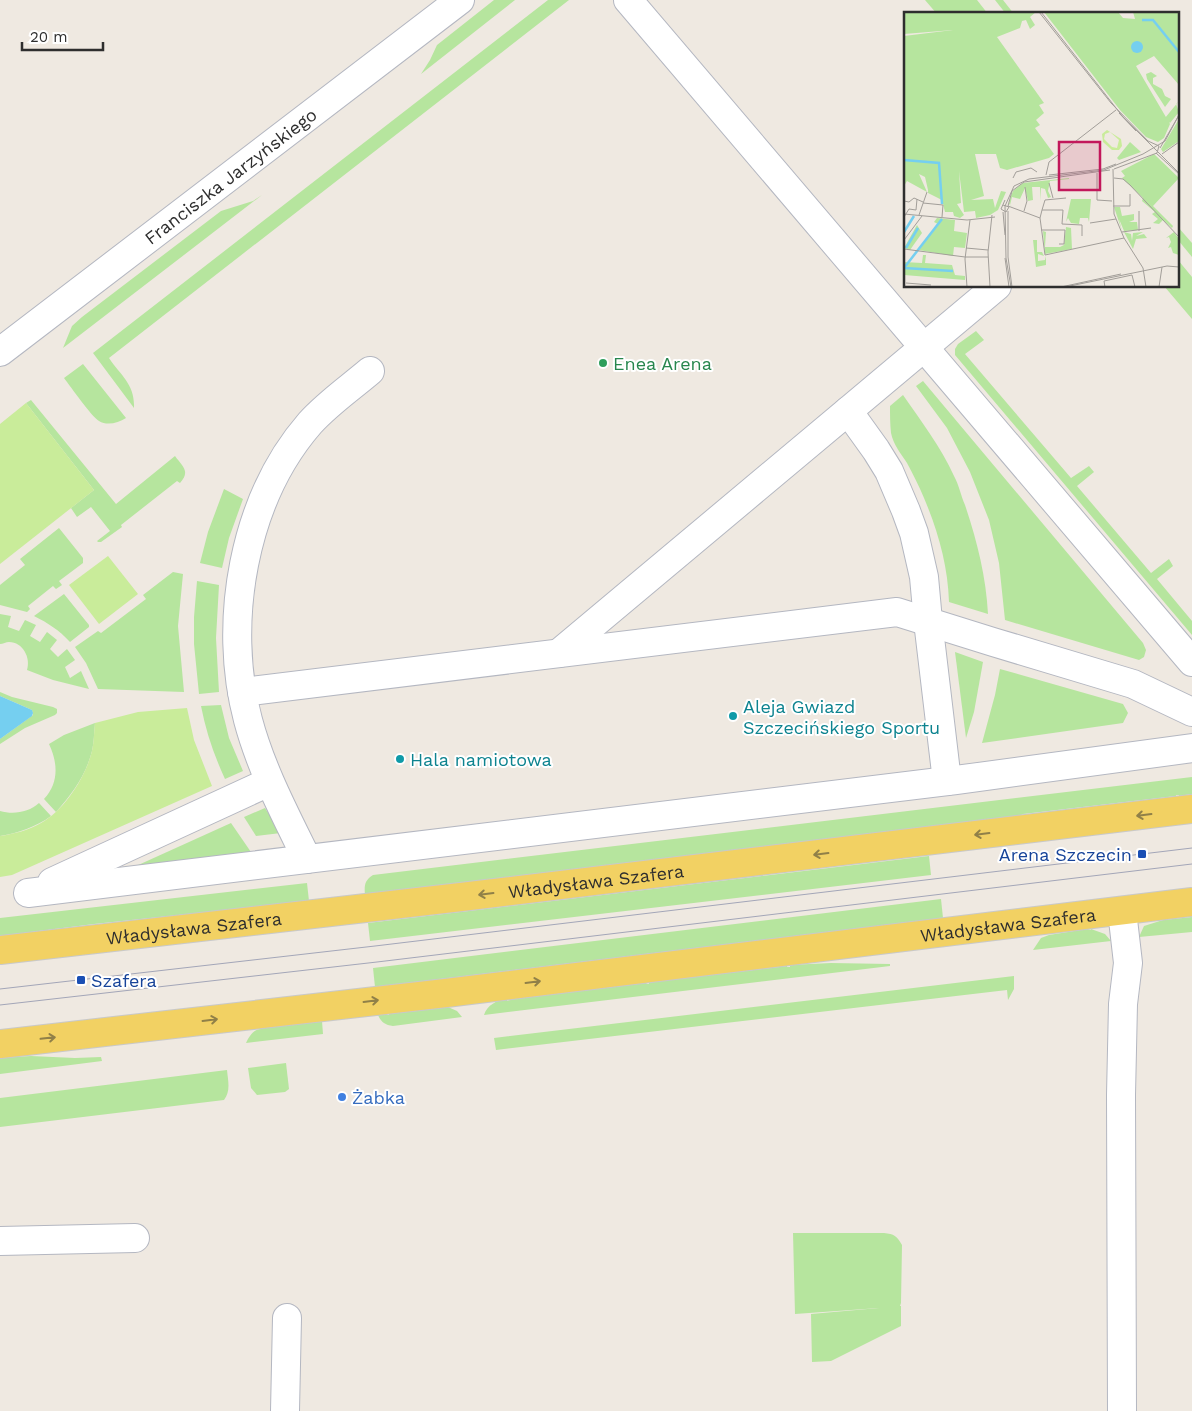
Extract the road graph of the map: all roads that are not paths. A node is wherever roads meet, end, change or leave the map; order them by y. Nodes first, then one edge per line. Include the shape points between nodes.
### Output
1 (460, 0) edge
2 (628, 0) edge
3 (995, 288) edge
4 (924, 348) junction
5 (0, 352) edge
6 (370, 371) dead end
7 (848, 411) junction
8 (928, 621) junction
9 (559, 653) junction
10 (1192, 662) edge
11 (242, 692) junction
12 (1192, 712) edge
13 (1192, 748) edge
14 (947, 781) junction
15 (269, 782) junction
16 (1192, 809) edge
17 (308, 859) junction
18 (1192, 902) edge
19 (1122, 911) junction
20 (0, 950) edge
21 (0, 1044) edge
22 (135, 1238) dead end
23 (0, 1241) edge
24 (286, 1318) dead end
25 (285, 1411) edge
26 (1122, 1411) edge

1 - 5 street, Franciszka Jarzyńskiego
2 - 4 street
3 - 4 street
4 - 7 street
4 - 10 street
6 - 11 street via 312,422 295,442 280,466 253,526 241,580 237,635
7 - 8 street via 889,472 906,511 924,577
7 - 9 street
8 - 9 street via 897,612
8 - 12 street via 1133,684
8 - 14 street
9 - 11 street
11 - 15 street via 248,721
13 - 14 street
14 - 17 street
15 - 17 street
15 - 17 street via 28,893
16 -> 20 main road, Władysława Szafera via 461,898
18 - 19 main road, Władysława Szafera
21 -> 19 main road, Władysława Szafera
19 - 26 street, Władysława Szafera via 1128,964 1123,1004 1120,1095
22 - 23 street
24 - 25 street

